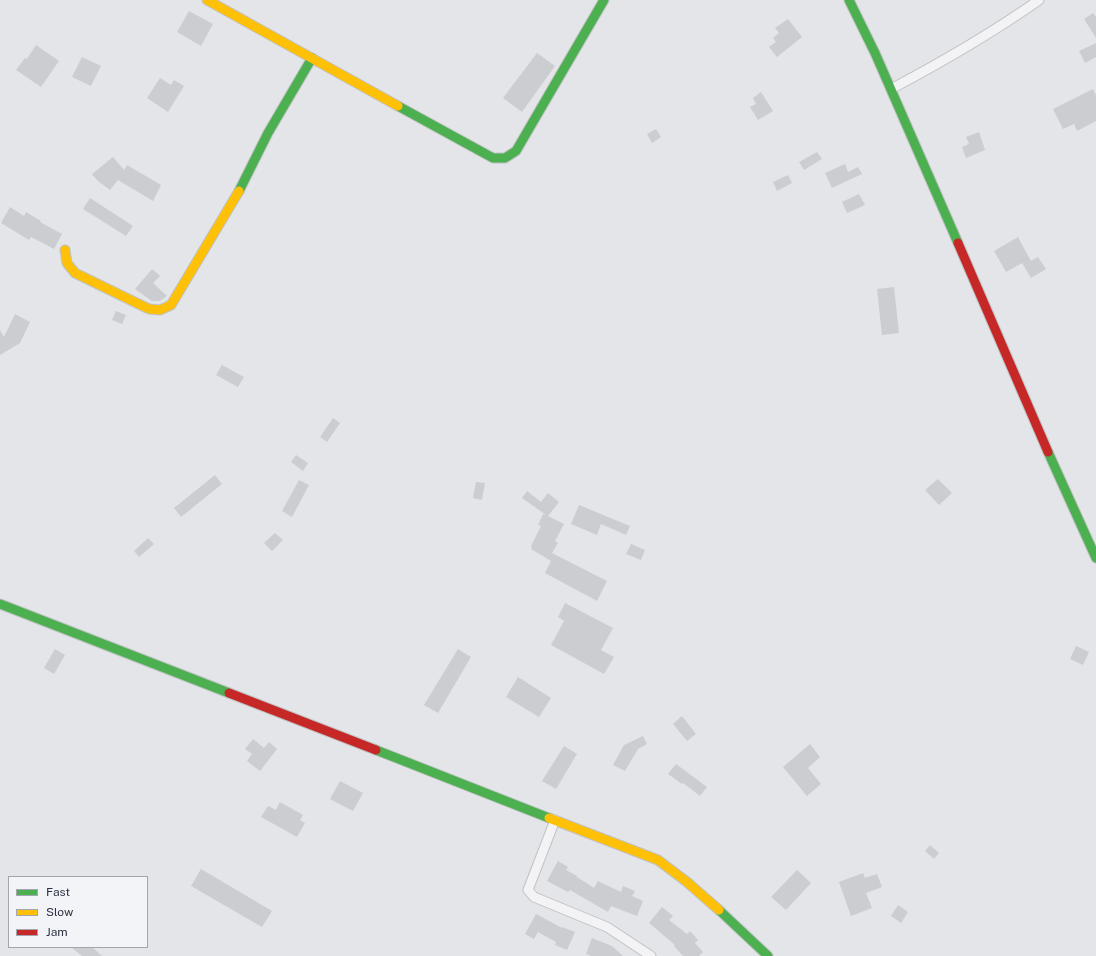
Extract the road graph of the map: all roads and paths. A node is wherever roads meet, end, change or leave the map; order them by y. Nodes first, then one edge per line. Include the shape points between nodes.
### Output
1 (207, 0) edge
2 (604, 0) edge
3 (849, 0) edge
4 (1039, 0) edge
5 (312, 58) junction
6 (891, 89) junction
7 (65, 250) dead end
8 (1096, 558) edge
9 (0, 604) edge
10 (555, 820) junction
11 (651, 956) edge
12 (768, 956) edge

1 - 5 street
2 - 5 street via 516,151 502,159 493,158
3 - 6 street
4 - 6 street via 1005,24
5 - 7 street via 268,133 244,182 171,305 157,311 149,309 75,273 66,262
6 - 8 street
9 - 10 street
10 - 11 street via 528,890 534,897 607,927
10 - 12 street via 658,860 681,876

